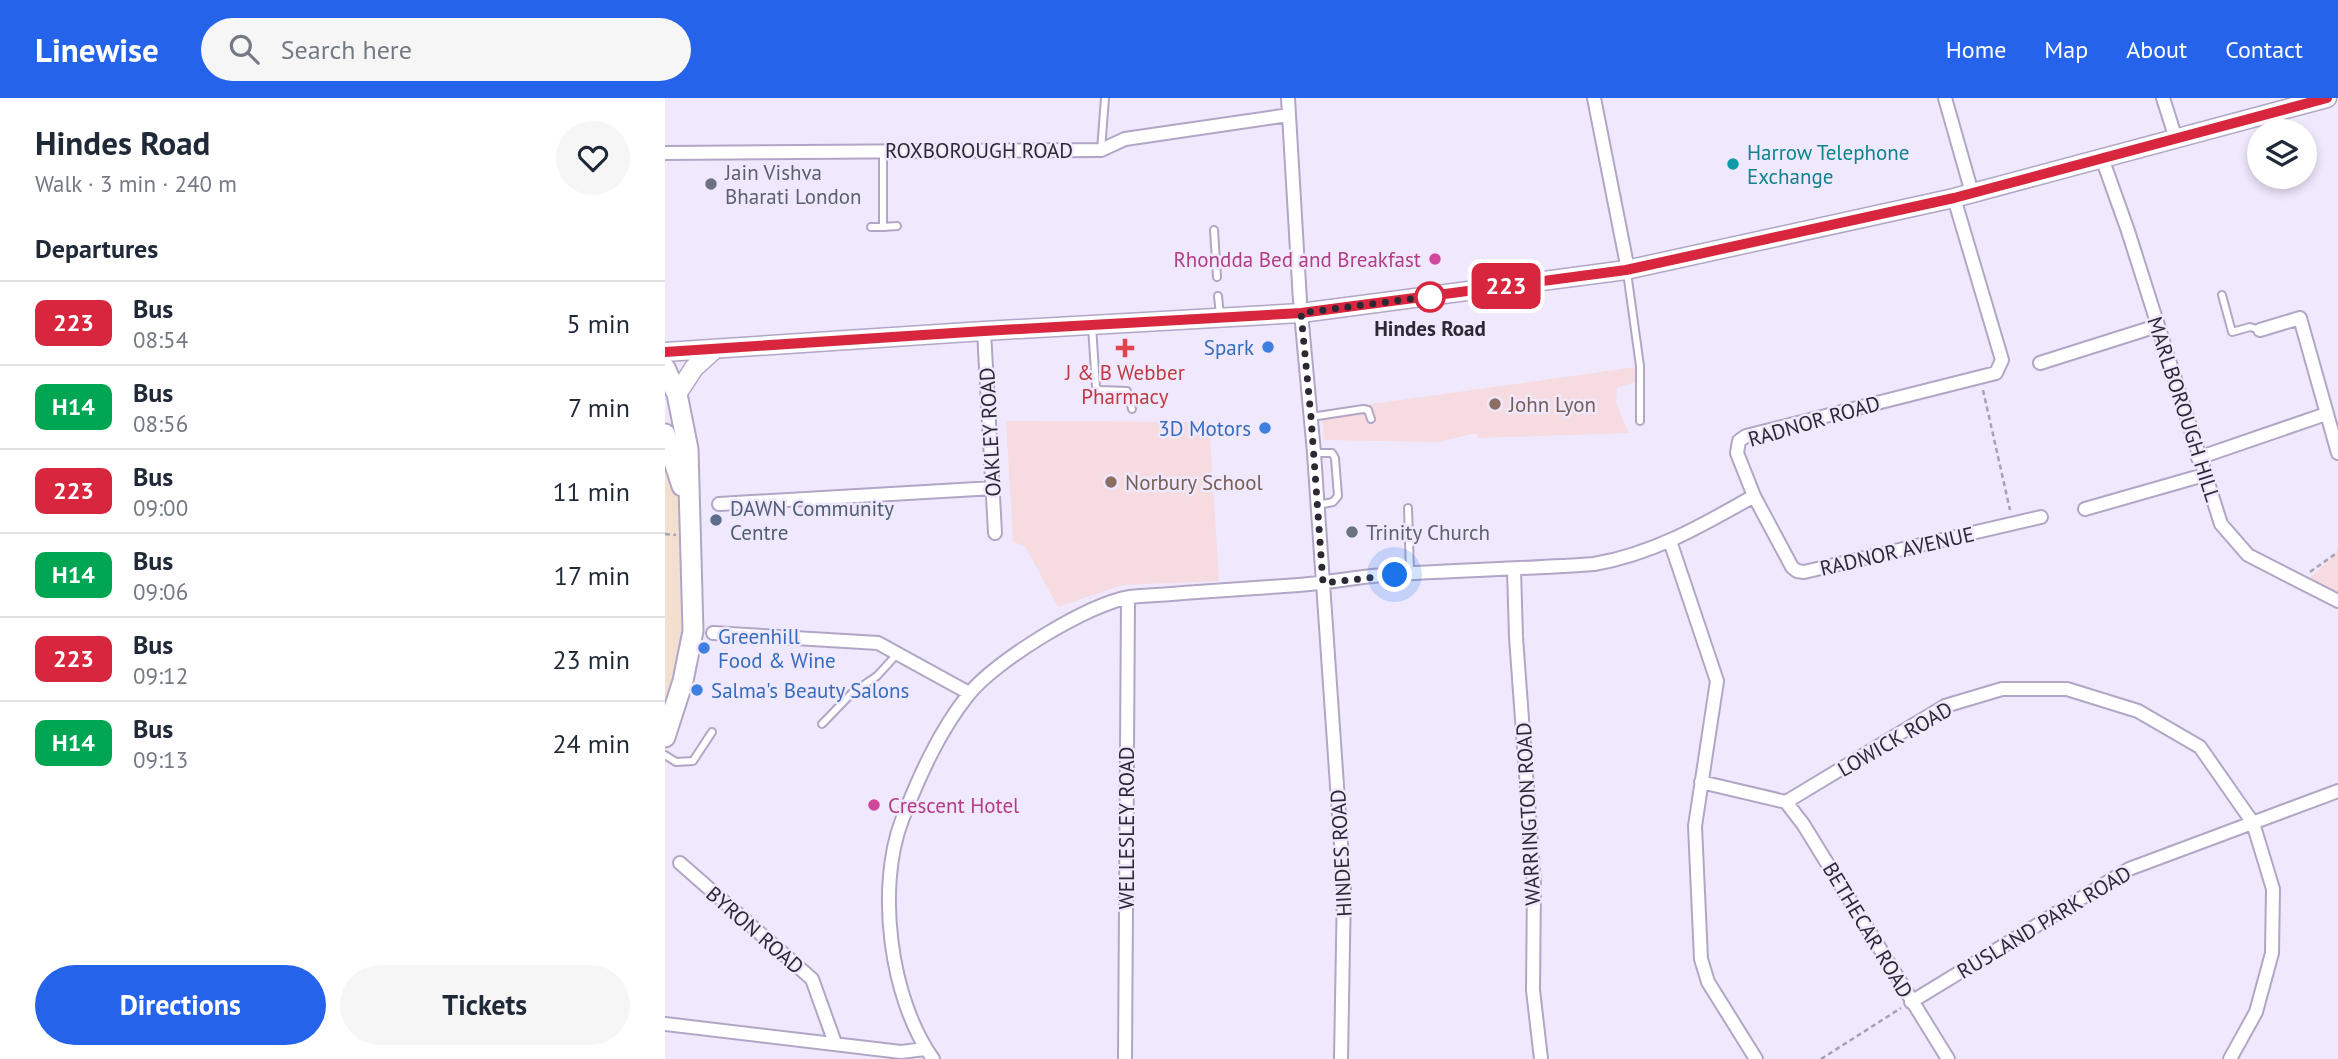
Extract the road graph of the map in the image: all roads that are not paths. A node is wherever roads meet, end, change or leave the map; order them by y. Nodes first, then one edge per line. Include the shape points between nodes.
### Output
1 (1105, 98) edge
2 (1288, 98) edge
3 (1594, 98) edge
4 (1945, 98) edge
5 (2162, 98) edge
6 (2327, 98) edge
7 (1289, 115) junction
8 (2176, 139) junction
9 (1101, 150) junction
10 (883, 151) junction
11 (665, 153) edge
12 (2102, 158) junction
13 (1972, 193) junction
14 (1954, 198) junction
15 (897, 226) dead end
16 (871, 227) dead end
17 (883, 227) junction
18 (1214, 230) dead end
19 (1627, 270) junction
20 (1217, 277) dead end
21 (2222, 295) dead end
22 (1218, 296) dead end
23 (1301, 307) junction
24 (1220, 317) junction
25 (1092, 324) junction
26 (2157, 326) junction
27 (2260, 330) joint
28 (984, 331) junction
29 (715, 349) junction
30 (665, 352) edge
31 (2040, 363) dead end
32 (665, 368) edge
33 (677, 394) junction
34 (1132, 409) dead end
35 (2326, 414) junction
36 (1311, 417) junction
37 (1371, 419) dead end
38 (1640, 421) dead end
39 (665, 434) edge
40 (1314, 453) junction
41 (2338, 453) edge
42 (2199, 458) junction
43 (2204, 475) junction
44 (994, 488) junction
45 (1754, 496) junction
46 (688, 504) junction
47 (719, 504) dead end
48 (1318, 505) junction
49 (1408, 508) dead end
50 (2085, 509) dead end
51 (2041, 517) dead end
52 (995, 533) dead end
53 (1670, 541) junction
54 (1514, 570) junction
55 (1410, 574) junction
56 (1323, 583) junction
57 (1128, 598) junction
58 (2338, 601) edge
59 (713, 633) dead end
60 (898, 653) junction
61 (969, 693) junction
62 (669, 712) edge
63 (822, 724) dead end
64 (712, 732) dead end
65 (665, 737) edge
66 (665, 755) edge
67 (1701, 782) junction
68 (2338, 791) edge
69 (1786, 802) junction
70 (2253, 823) junction
71 (680, 863) dead end
72 (1912, 1002) junction
73 (665, 1024) edge
74 (835, 1043) junction
75 (929, 1054) edge
76 (2232, 1058) edge
77 (1125, 1059) edge
78 (1341, 1059) edge
79 (1541, 1059) edge
80 (1756, 1059) edge
81 (1948, 1059) edge

1 - 9 lane
2 - 7 street, HINDES ROAD
3 - 19 street
4 - 13 street
5 - 8 street
6 - 8 street
7 - 9 street, ROXBOROUGH ROAD via 1125,139
7 - 23 street, HINDES ROAD
8 - 12 street
9 - 10 street, ROXBOROUGH ROAD
10 - 11 street, ROXBOROUGH ROAD
10 - 17 lane
12 - 13 street
12 - 26 street, MARLBOROUGH HILL
13 - 14 street
14 - 19 street
14 - 45 street, RADNOR ROAD via 2002,360 1996,373 1746,436 1739,441 1737,453
15 - 17 lane
16 - 17 lane
18 - 20 lane
19 - 23 street
19 - 38 lane via 1640,366
21 - 27 lane via 2232,332 2250,327
22 - 24 lane
23 - 24 street
23 - 36 street, HINDES ROAD
24 - 25 street
25 - 28 street
25 - 34 lane via 1096,387 1127,391
26 - 31 street
26 - 42 street, MARLBOROUGH HILL
27 - 35 street via 2300,318
28 - 29 street
28 - 44 street, OAKLEY ROAD
29 - 30 street
29 - 33 street via 694,368
32 - 33 main road
33 - 46 main road via 688,449
35 - 41 street
35 - 42 street
36 - 37 lane via 1363,409
36 - 40 street, HINDES ROAD
39 - 46 main road
40 - 48 street, HINDES ROAD
40 - 48 lane via 1332,453 1335,458 1338,496
42 - 43 street, MARLBOROUGH HILL
43 - 50 street
43 - 58 street, MARLBOROUGH HILL via 2221,524 2248,555
44 - 47 street
44 - 52 street, OAKLEY ROAD
45 - 51 street, RADNOR AVENUE via 1792,567 1804,572
45 - 53 street
46 - 62 main road via 693,631 683,681
48 - 56 street, HINDES ROAD
49 - 55 lane
53 - 54 street via 1616,560
53 - 67 street via 1717,681
54 - 55 street
54 - 79 street, WARRINGTON ROAD via 1534,884 1533,990
55 - 56 street
56 - 57 street
56 - 78 street, HINDES ROAD via 1344,887
57 - 61 street via 1072,619 1006,662
57 - 77 street, WELLESLEY ROAD
59 - 60 street via 878,643
60 - 61 street
60 - 63 lane
61 - 75 street via 918,779 895,838 890,883 892,946 904,997
62 - 65 main road
64 - 66 lane via 693,761 676,762
67 - 69 street
67 - 80 street via 1695,826 1701,959 1708,982
68 - 70 street, RUSLAND PARK ROAD
69 - 70 street, LOWICK ROAD via 1945,706 2002,689 2067,689 2138,711 2200,747
69 - 72 street, BETHECAR ROAD
70 - 72 street, RUSLAND PARK ROAD via 2129,869
70 - 76 street, LOWICK ROAD via 2273,889 2271,953 2256,1012
71 - 74 street, BYRON ROAD via 812,979
72 - 81 street, BETHECAR ROAD
73 - 74 street
74 - 75 street

